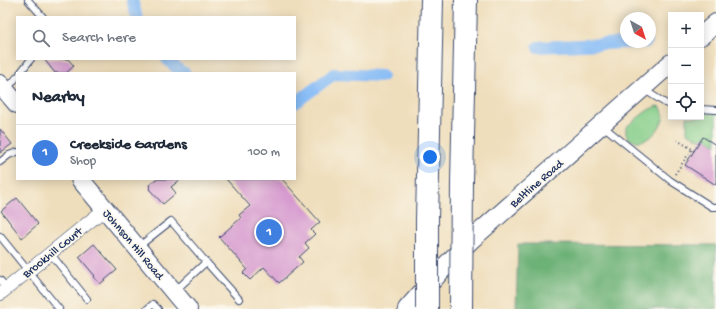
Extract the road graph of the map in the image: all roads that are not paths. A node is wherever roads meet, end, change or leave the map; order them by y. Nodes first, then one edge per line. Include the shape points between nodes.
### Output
1 (28, 0) edge
2 (432, 0) edge
3 (466, 0) edge
4 (43, 16) edge
5 (716, 23) edge
6 (704, 33) edge
7 (30, 60) edge
8 (668, 66) edge
9 (21, 72) edge
10 (642, 89) junction
11 (668, 104) edge
12 (704, 109) edge
13 (716, 110) edge
14 (602, 125) junction
15 (16, 152) edge
16 (0, 162) edge
17 (81, 180) edge
18 (716, 207) edge
19 (105, 209) junction
20 (0, 236) edge
21 (137, 248) junction
22 (50, 253) junction
23 (206, 262) junction
24 (29, 271) junction
25 (2, 287) edge
26 (173, 292) junction
27 (87, 299) dead end
28 (239, 299) dead end
29 (59, 309) edge
30 (147, 309) edge
31 (158, 309) edge
32 (188, 309) edge
33 (407, 309) edge
34 (427, 309) edge
35 (461, 309) edge

1 - 4 lane
2 - 34 highway, bridge
3 - 35 highway, bridge
5 - 6 main road
7 - 9 lane
8 - 10 main road, Beltline Road
10 - 11 lane
10 - 14 main road, Beltline Road
12 - 13 lane
14 - 18 lane via 671,181 712,207
14 - 33 main road, Beltline Road via 472,239
15 - 16 lane
17 - 19 main road, Johnson Hill Road
19 - 21 main road, Johnson Hill Road
19 - 22 street, Brookhill Court
20 - 24 lane
21 - 23 lane via 171,221
21 - 26 main road, Johnson Hill Road
22 - 24 street, Brookhill Court
22 - 27 lane
23 - 26 lane
23 - 28 lane
24 - 25 street, Brookhill Court
24 - 29 lane
26 - 32 main road, Johnson Hill Road
30 - 31 lane via 153,304

